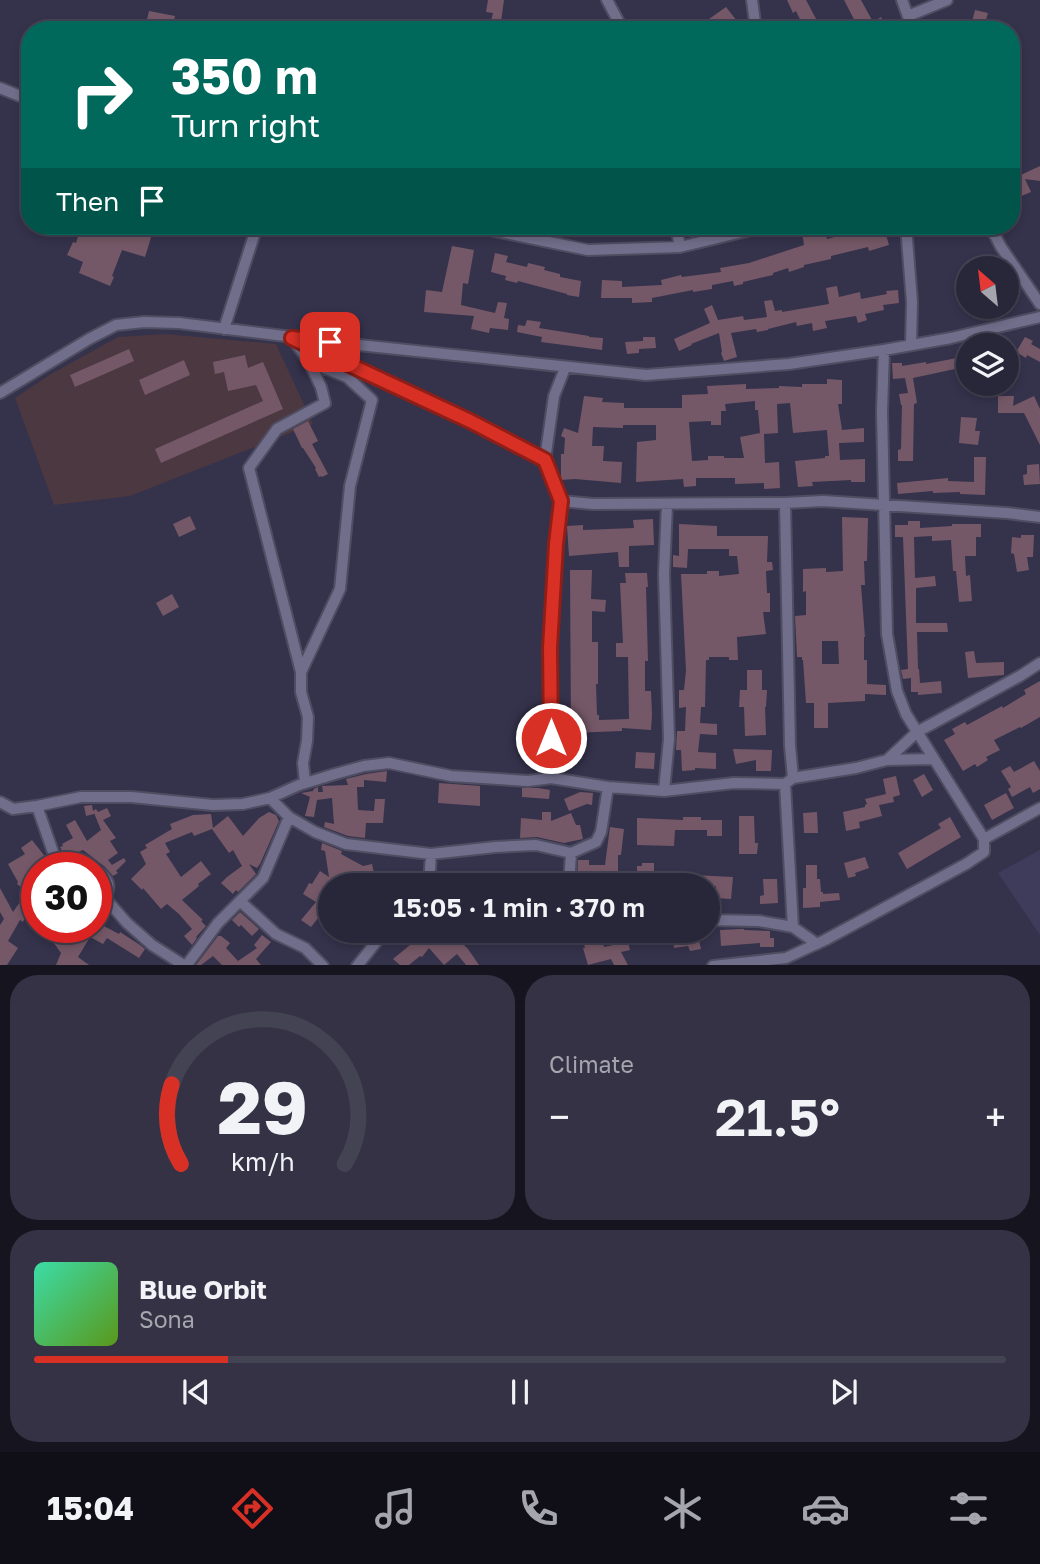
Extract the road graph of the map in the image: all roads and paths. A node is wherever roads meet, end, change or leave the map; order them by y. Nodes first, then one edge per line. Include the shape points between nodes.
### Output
1 (607, 0) edge
2 (752, 0) edge
3 (902, 0) edge
4 (947, 0) edge
5 (908, 16) junction
6 (618, 21) edge
7 (755, 21) edge
8 (910, 21) edge
9 (0, 88) edge
10 (21, 96) edge
11 (254, 235) edge
12 (515, 235) edge
13 (678, 235) edge
14 (730, 235) edge
15 (907, 235) edge
16 (995, 235) edge
17 (680, 247) junction
18 (1040, 304) edge
19 (1040, 317) edge
20 (225, 329) junction
21 (292, 338) junction
22 (911, 345) junction
23 (884, 350) junction
24 (309, 362) junction
25 (565, 368) junction
26 (0, 393) edge
27 (545, 460) junction
28 (561, 501) junction
29 (785, 503) junction
30 (667, 504) junction
31 (884, 505) junction
32 (1040, 517) edge
33 (1040, 663) edge
34 (301, 672) junction
35 (917, 732) junction
36 (933, 759) junction
37 (887, 760) junction
38 (551, 778) junction
39 (789, 781) junction
40 (306, 783) junction
41 (608, 787) junction
42 (664, 791) junction
43 (270, 798) junction
44 (0, 802) edge
45 (37, 806) junction
46 (1040, 808) edge
47 (13, 809) junction
48 (0, 813) edge
49 (289, 817) junction
50 (984, 839) junction
51 (53, 852) edge
52 (571, 853) junction
53 (431, 854) junction
54 (430, 873) edge
55 (570, 873) edge
56 (240, 901) junction
57 (112, 907) edge
58 (720, 919) edge
59 (793, 927) junction
60 (375, 943) edge
61 (817, 944) junction
62 (186, 965) edge
63 (323, 965) edge
64 (358, 965) edge
65 (713, 965) edge

1 - 6 street
2 - 7 street
3 - 5 street
4 - 5 street
5 - 8 street
9 - 10 street
11 - 20 street
12 - 17 street via 588,250
13 - 17 street
14 - 17 street
15 - 22 street
16 - 18 street
19 - 22 street
20 - 21 street
20 - 26 street via 180,323 116,325
21 - 24 street
21 - 25 street
21 - 27 street
22 - 23 street
23 - 25 street via 789,364 646,375
23 - 31 street
24 - 34 street via 325,403 276,429 249,468
24 - 34 street via 347,377 372,400 350,485 340,589
25 - 27 street via 554,396
27 - 28 street
28 - 30 street
28 - 38 street via 550,648
29 - 30 street
29 - 31 street via 823,500
29 - 39 street
30 - 42 street via 664,574 669,739
31 - 32 street
31 - 35 street via 891,662 897,691
33 - 35 street
34 - 40 street via 308,717 303,763
35 - 36 street
35 - 37 street
36 - 37 street
36 - 50 street
37 - 39 street
38 - 40 street via 452,776 389,763
38 - 41 street
39 - 42 street
39 - 59 street
40 - 43 street
41 - 42 street
41 - 52 street via 596,842
43 - 45 street via 213,805 81,797
43 - 49 street
44 - 47 street
45 - 47 street
45 - 51 street
46 - 50 street
47 - 48 street
49 - 53 street via 346,844
49 - 56 street via 263,878
50 - 61 street via 984,852 975,858
52 - 53 street via 536,845
52 - 55 street
53 - 54 street
56 - 62 street
56 - 63 street via 276,934 304,948
57 - 62 street via 152,945
58 - 59 street
59 - 61 street
60 - 64 street
61 - 65 street via 786,958

